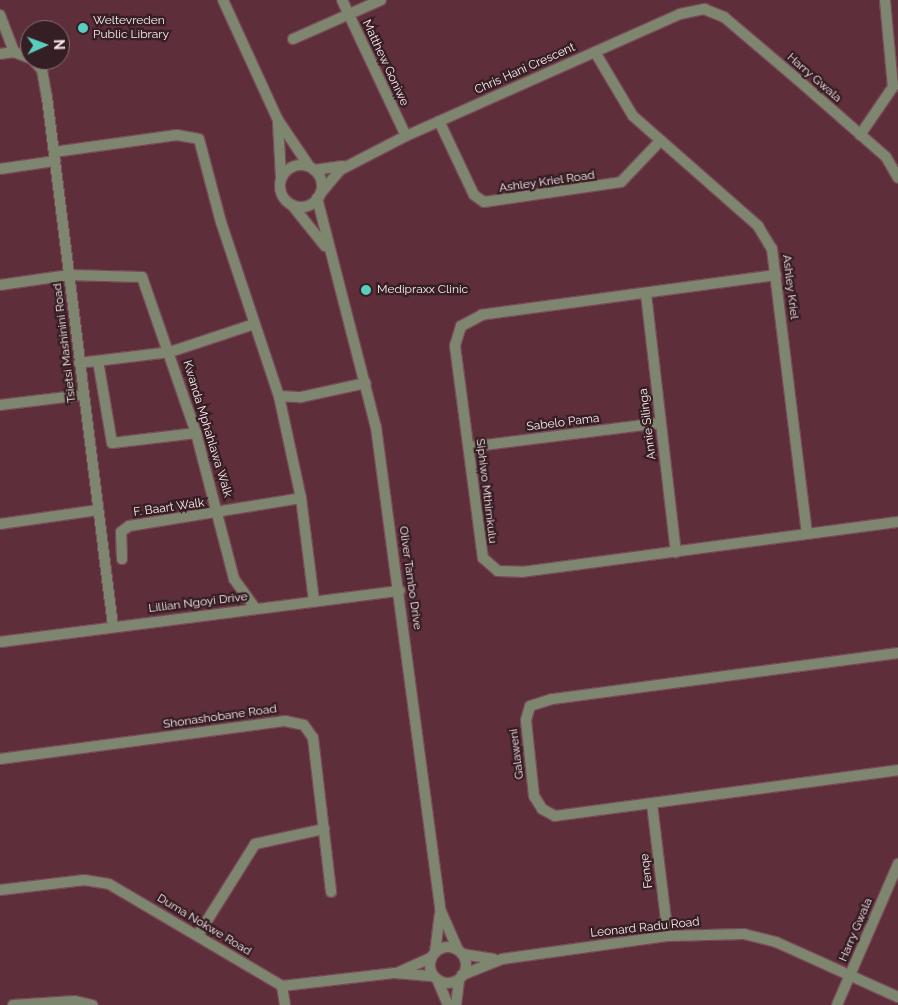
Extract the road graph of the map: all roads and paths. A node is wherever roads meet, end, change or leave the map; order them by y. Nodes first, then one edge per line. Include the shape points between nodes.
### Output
1 (224, 0) edge
2 (342, 0) edge
3 (381, 0) edge
4 (885, 0) edge
5 (703, 4) edge
6 (0, 15) edge
7 (348, 15) junction
8 (293, 39) dead end
9 (14, 52) junction
10 (595, 52) junction
11 (0, 54) edge
12 (20, 54) edge
13 (42, 70) edge
14 (896, 75) edge
15 (278, 120) junction
16 (439, 121) junction
17 (860, 135) junction
18 (406, 136) junction
19 (660, 141) junction
20 (55, 157) junction
21 (351, 163) junction
22 (312, 168) junction
23 (0, 169) edge
24 (897, 173) edge
25 (282, 177) junction
26 (319, 196) junction
27 (292, 205) junction
28 (330, 256) junction
29 (69, 275) junction
30 (776, 275) junction
31 (0, 285) edge
32 (646, 294) junction
33 (254, 324) junction
34 (170, 352) junction
35 (98, 361) junction
36 (79, 363) junction
37 (366, 383) junction
38 (83, 395) junction
39 (280, 396) junction
40 (0, 405) edge
41 (660, 423) junction
42 (196, 433) junction
43 (468, 447) junction
44 (301, 498) junction
45 (98, 510) junction
46 (220, 514) junction
47 (898, 522) edge
48 (0, 524) edge
49 (807, 534) junction
50 (676, 552) junction
51 (122, 559) dead end
52 (400, 590) junction
53 (314, 601) junction
54 (256, 609) junction
55 (113, 626) junction
56 (0, 642) edge
57 (898, 653) edge
58 (0, 759) edge
59 (898, 770) edge
60 (652, 804) junction
61 (324, 829) junction
62 (898, 864) edge
63 (0, 890) edge
64 (331, 892) dead end
65 (440, 908) junction
66 (198, 935) junction
67 (668, 936) junction
68 (460, 952) junction
69 (434, 955) junction
70 (502, 959) junction
71 (395, 973) junction
72 (850, 976) junction
73 (435, 977) junction
74 (460, 977) junction
75 (282, 986) junction
76 (898, 997) edge
77 (75, 1003) edge
78 (13, 1005) edge
79 (93, 1005) edge
80 (285, 1005) edge
81 (448, 1005) edge
82 (456, 1005) edge
83 (837, 1005) edge

1 - 15 street
2 - 7 street, Matthew Goniwe
3 - 7 street
4 - 14 street
5 - 10 street, Chris Hani Crescent
5 - 17 street, Harry Gwala via 724,17
6 - 9 street
7 - 8 street
7 - 18 street, Matthew Goniwe
9 - 11 street
9 - 12 street, Tsietsi Mashinini Road
10 - 16 street, Chris Hani Crescent
10 - 19 street, Ashley Kriel via 624,106
13 - 20 street, Tsietsi Mashinini Road
14 - 17 street via 888,96
15 - 22 street
15 - 25 street
16 - 18 street, Chris Hani Crescent
16 - 19 street, Ashley Kriel Road via 474,195 484,202 621,182
17 - 24 street, Harry Gwala
18 - 21 street, Chris Hani Crescent
19 - 30 street, Ashley Kriel via 766,235
20 - 23 street
20 - 29 street, Tsietsi Mashinini Road
20 - 33 street via 177,134 199,139
21 - 22 street, Chris Hani Crescent
21 - 26 street, Chris Hani Crescent via 334,175
22 - 25 street via 293,166
22 - 26 street via 322,185
25 - 27 street via 281,194
26 - 27 street via 310,204
26 - 28 street, Oliver Tambo Drive
27 - 28 street, Oliver Tambo Drive
28 - 37 street, Oliver Tambo Drive
29 - 31 street
29 - 34 street, Kwanda Mphahlawa Walk via 142,277
29 - 36 street, Tsietsi Mashinini Road
30 - 32 street, Siphiwo Mthimkulu
30 - 49 street, Ashley Kriel
32 - 41 street, Annie Silinga
32 - 43 street, Siphiwo Mthimkulu via 482,315 461,326 455,346
33 - 34 street, Kwanda Mphahlawa Walk
33 - 39 street
34 - 35 street
34 - 42 street, Kwanda Mphahlawa Walk
35 - 36 street
35 - 42 street via 108,437 115,444
36 - 38 street, Tsietsi Mashinini Road
37 - 39 street via 300,397
37 - 52 street, Oliver Tambo Drive
38 - 40 street
38 - 45 street, Tsietsi Mashinini Road
39 - 44 street
41 - 43 street, Sabelo Pama
41 - 50 street, Annie Silinga
42 - 46 street, Kwanda Mphahlawa Walk
43 - 50 street, Siphiwo Mthimkulu via 480,546 489,567 522,572
44 - 46 street, Kwanda Mphahlawa Walk
44 - 53 street
45 - 48 street
45 - 55 street, Tsietsi Mashinini Road
46 - 51 street, F. Baart Walk via 124,528
46 - 54 street, Kwanda Mphahlawa Walk via 234,579
47 - 49 street, Siphiwo Mthimkulu
49 - 50 street, Siphiwo Mthimkulu
52 - 53 street, Lillian Ngoyi Drive
52 - 65 street, Oliver Tambo Drive
53 - 54 street, Lillian Ngoyi Drive
54 - 55 street, Lillian Ngoyi Drive
55 - 56 street, Lillian Ngoyi Drive
57 - 60 street, Galaweni via 552,699 530,706 527,730 534,796 542,809 562,816
58 - 61 street, Shonashobane Road via 284,721 304,725 313,738
59 - 60 street, Galaweni
60 - 67 street, Fenqe
61 - 64 street, Shonashobane Road
61 - 66 street via 255,844
62 - 72 street, Harry Gwala
63 - 66 street, Duma Nokwe Road via 97,881
65 - 68 street, Oliver Tambo Drive
65 - 69 street, Oliver Tambo Drive
66 - 75 street, Duma Nokwe Road
67 - 70 street, Leonard Radu Road
67 - 72 street, Leonard Radu Road via 759,936
68 - 69 street via 446,947
68 - 70 street, Leonard Radu Road
68 - 74 street via 466,964
69 - 71 street
69 - 73 street
70 - 74 street, Leonard Radu Road
71 - 73 street
71 - 75 street
72 - 76 street, Leonard Radu Road
72 - 83 street, Harry Gwala
73 - 74 street via 448,983
73 - 81 street
74 - 82 street
75 - 80 street
77 - 78 street
77 - 79 street

